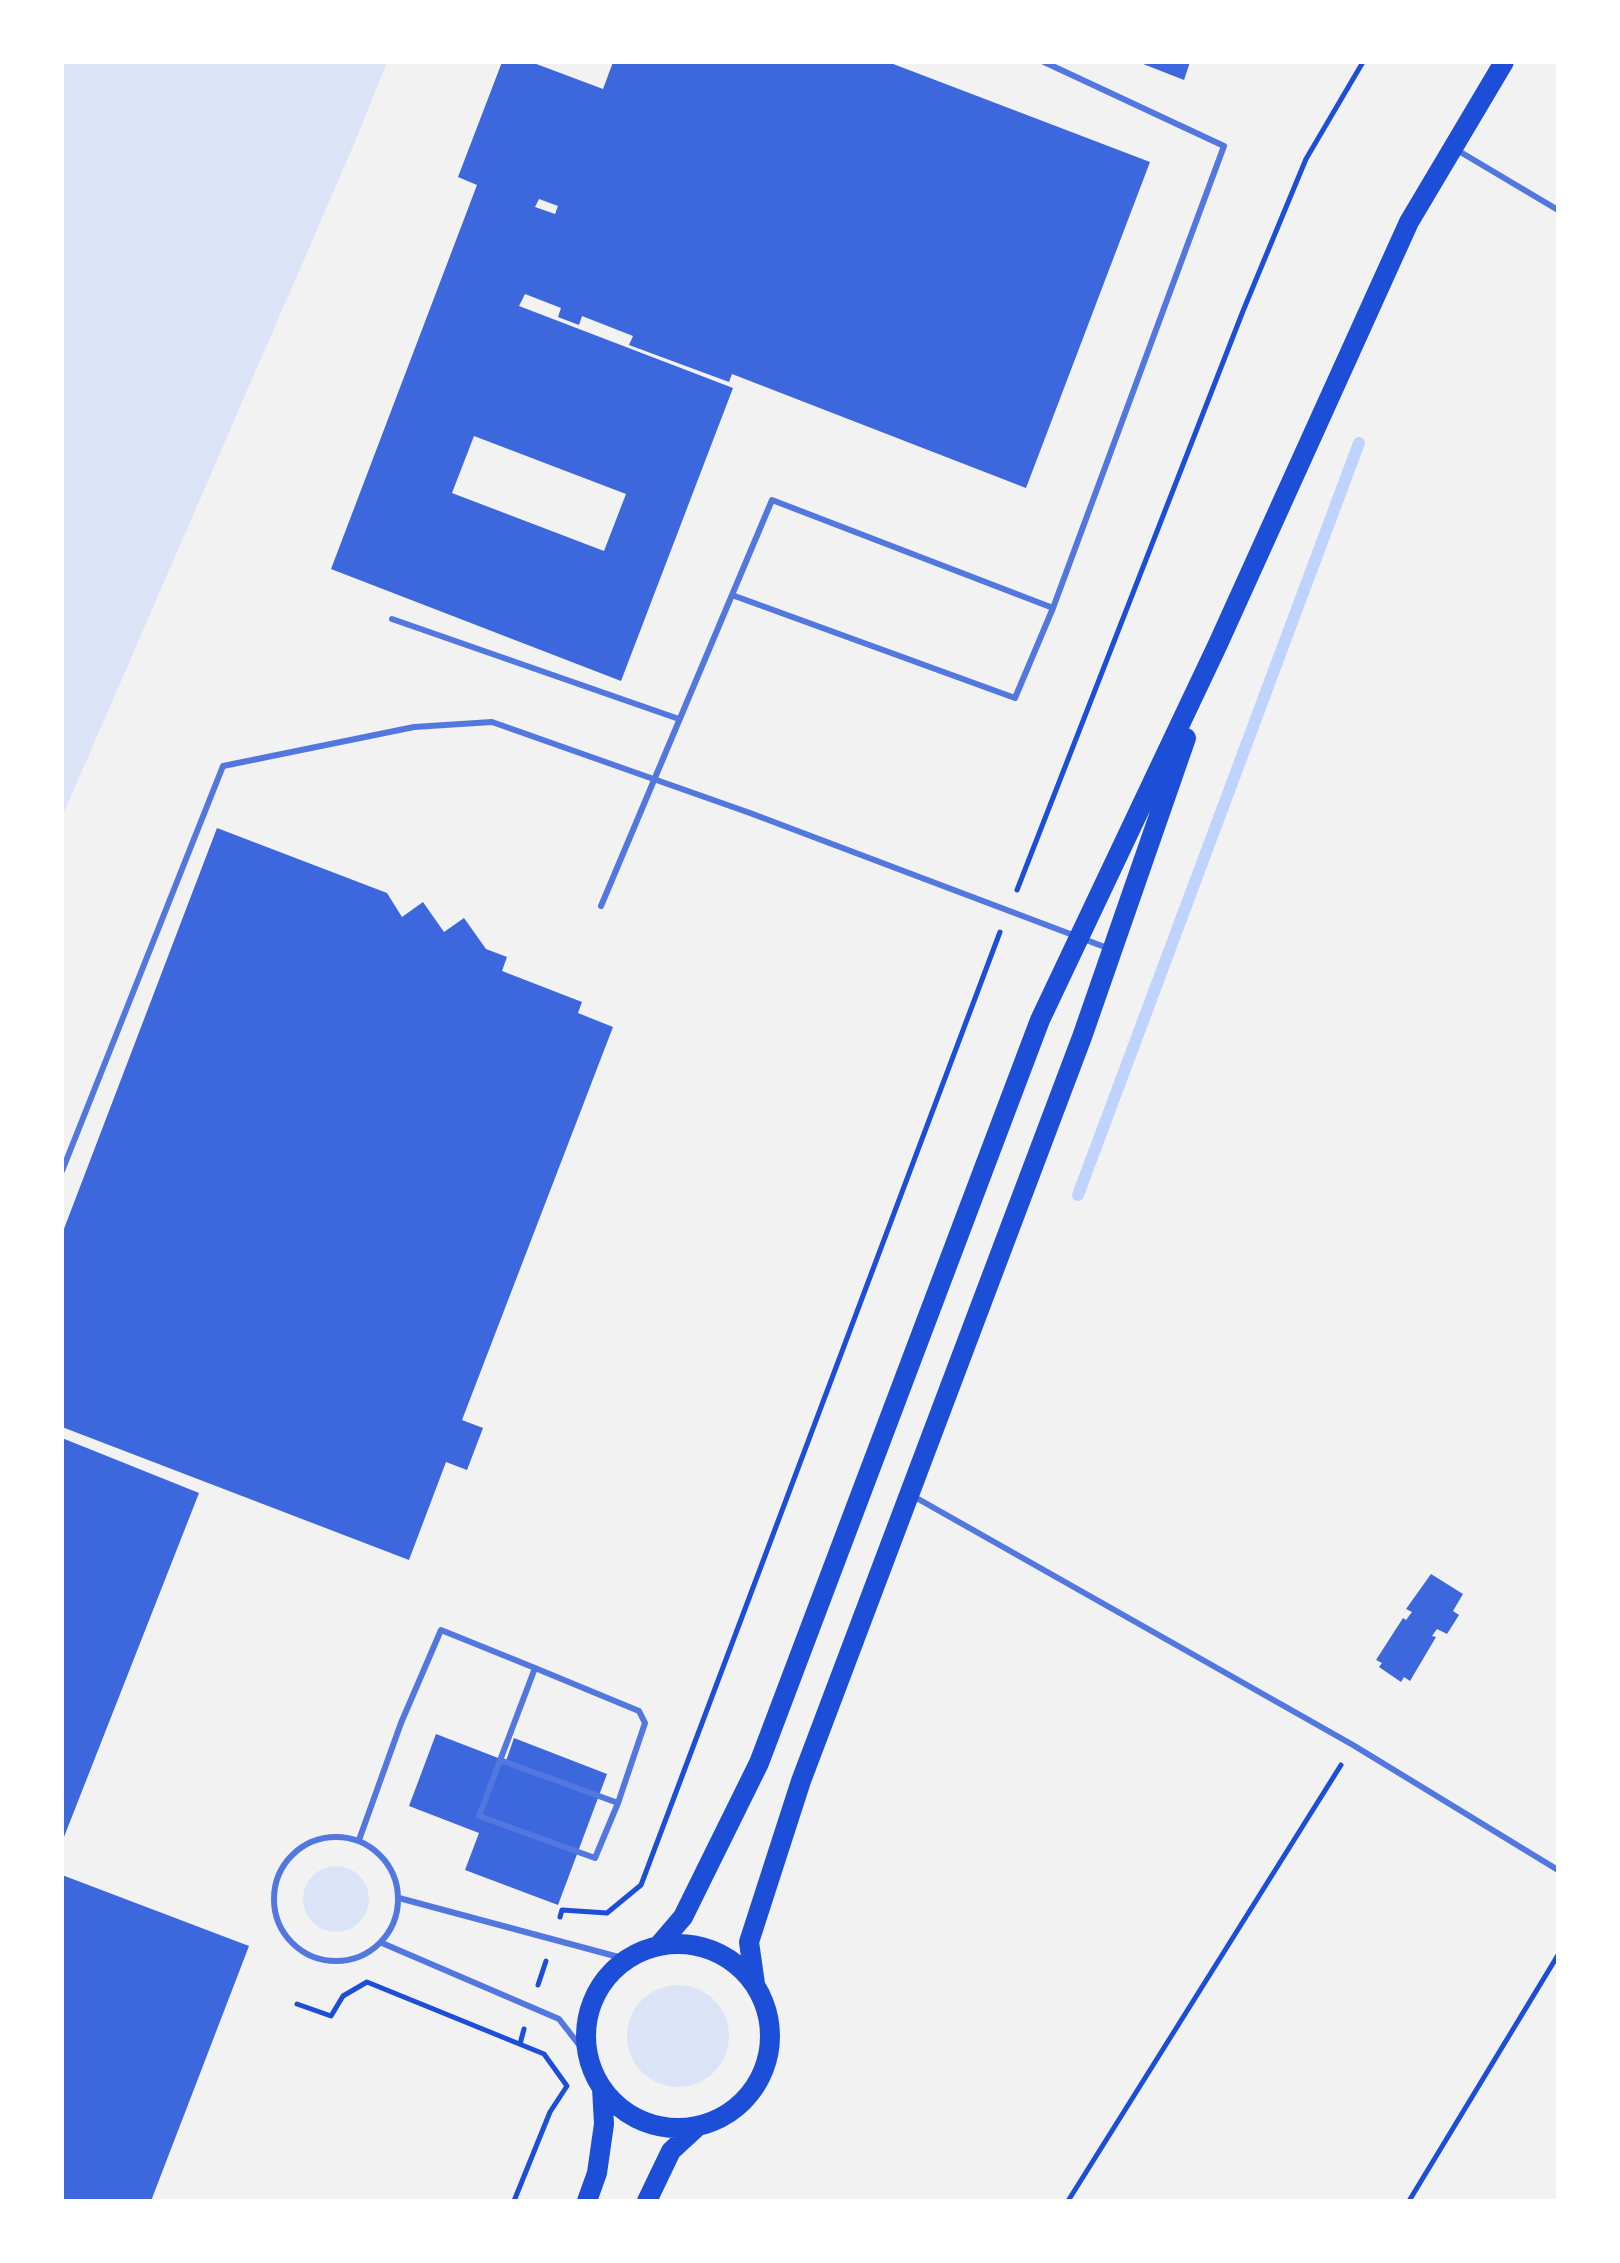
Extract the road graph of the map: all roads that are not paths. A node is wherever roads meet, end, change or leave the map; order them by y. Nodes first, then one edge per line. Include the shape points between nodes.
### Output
1 (1044, 62) edge
2 (1504, 62) edge
3 (1453, 148) junction
4 (1558, 210) edge
5 (732, 595) junction
6 (1053, 608) junction
7 (392, 619) dead end
8 (1218, 644) junction
9 (679, 719) junction
10 (654, 779) junction
11 (601, 906) dead end
12 (1079, 937) junction
13 (1113, 950) junction
14 (62, 1171) edge
15 (910, 1495) junction
16 (535, 1668) junction
17 (500, 1760) junction
18 (618, 1803) junction
19 (359, 1840) junction
20 (1558, 1870) edge
21 (399, 1898) junction
22 (382, 1943) junction
23 (659, 1945) junction
24 (626, 1959) junction
25 (755, 1984) junction
26 (587, 2055) junction
27 (602, 2088) junction
28 (697, 2127) junction
29 (587, 2201) edge
30 (647, 2201) edge

1 - 6 lane via 1224,146
2 - 3 main road
3 - 4 lane
3 - 8 main road via 1409,222
5 - 6 lane via 1015,698
5 - 6 lane via 772,500
5 - 9 lane
7 - 9 lane
8 - 12 main road
8 - 13 main road
9 - 10 lane
10 - 11 lane
10 - 12 lane
10 - 14 lane via 492,722 414,727 223,766
12 - 13 lane
12 - 23 main road via 1040,1020 759,1763 683,1917
13 - 15 main road
15 - 20 lane via 1353,1745
15 - 25 main road via 801,1781 753,1927 749,1942
16 - 17 lane
16 - 18 lane via 639,1711 645,1723
16 - 19 lane via 441,1630
17 - 18 lane
17 - 18 lane via 479,1816 595,1858
19 - 21 lane via 379,1853 394,1874
19 - 22 lane via 335,1836 311,1841 290,1855 277,1876 273,1900 279,1924 293,1944 314,1958 338,1962 362,1956
21 - 22 lane via 395,1922
21 - 24 lane
22 - 26 lane via 559,2019
23 - 24 main road
23 - 25 main road via 713,1950
24 - 26 main road via 592,2001
25 - 28 main road via 771,2035 764,2071 745,2101
26 - 27 main road
27 - 28 main road via 644,2122
27 - 29 main road via 604,2124
28 - 30 main road via 671,2151

